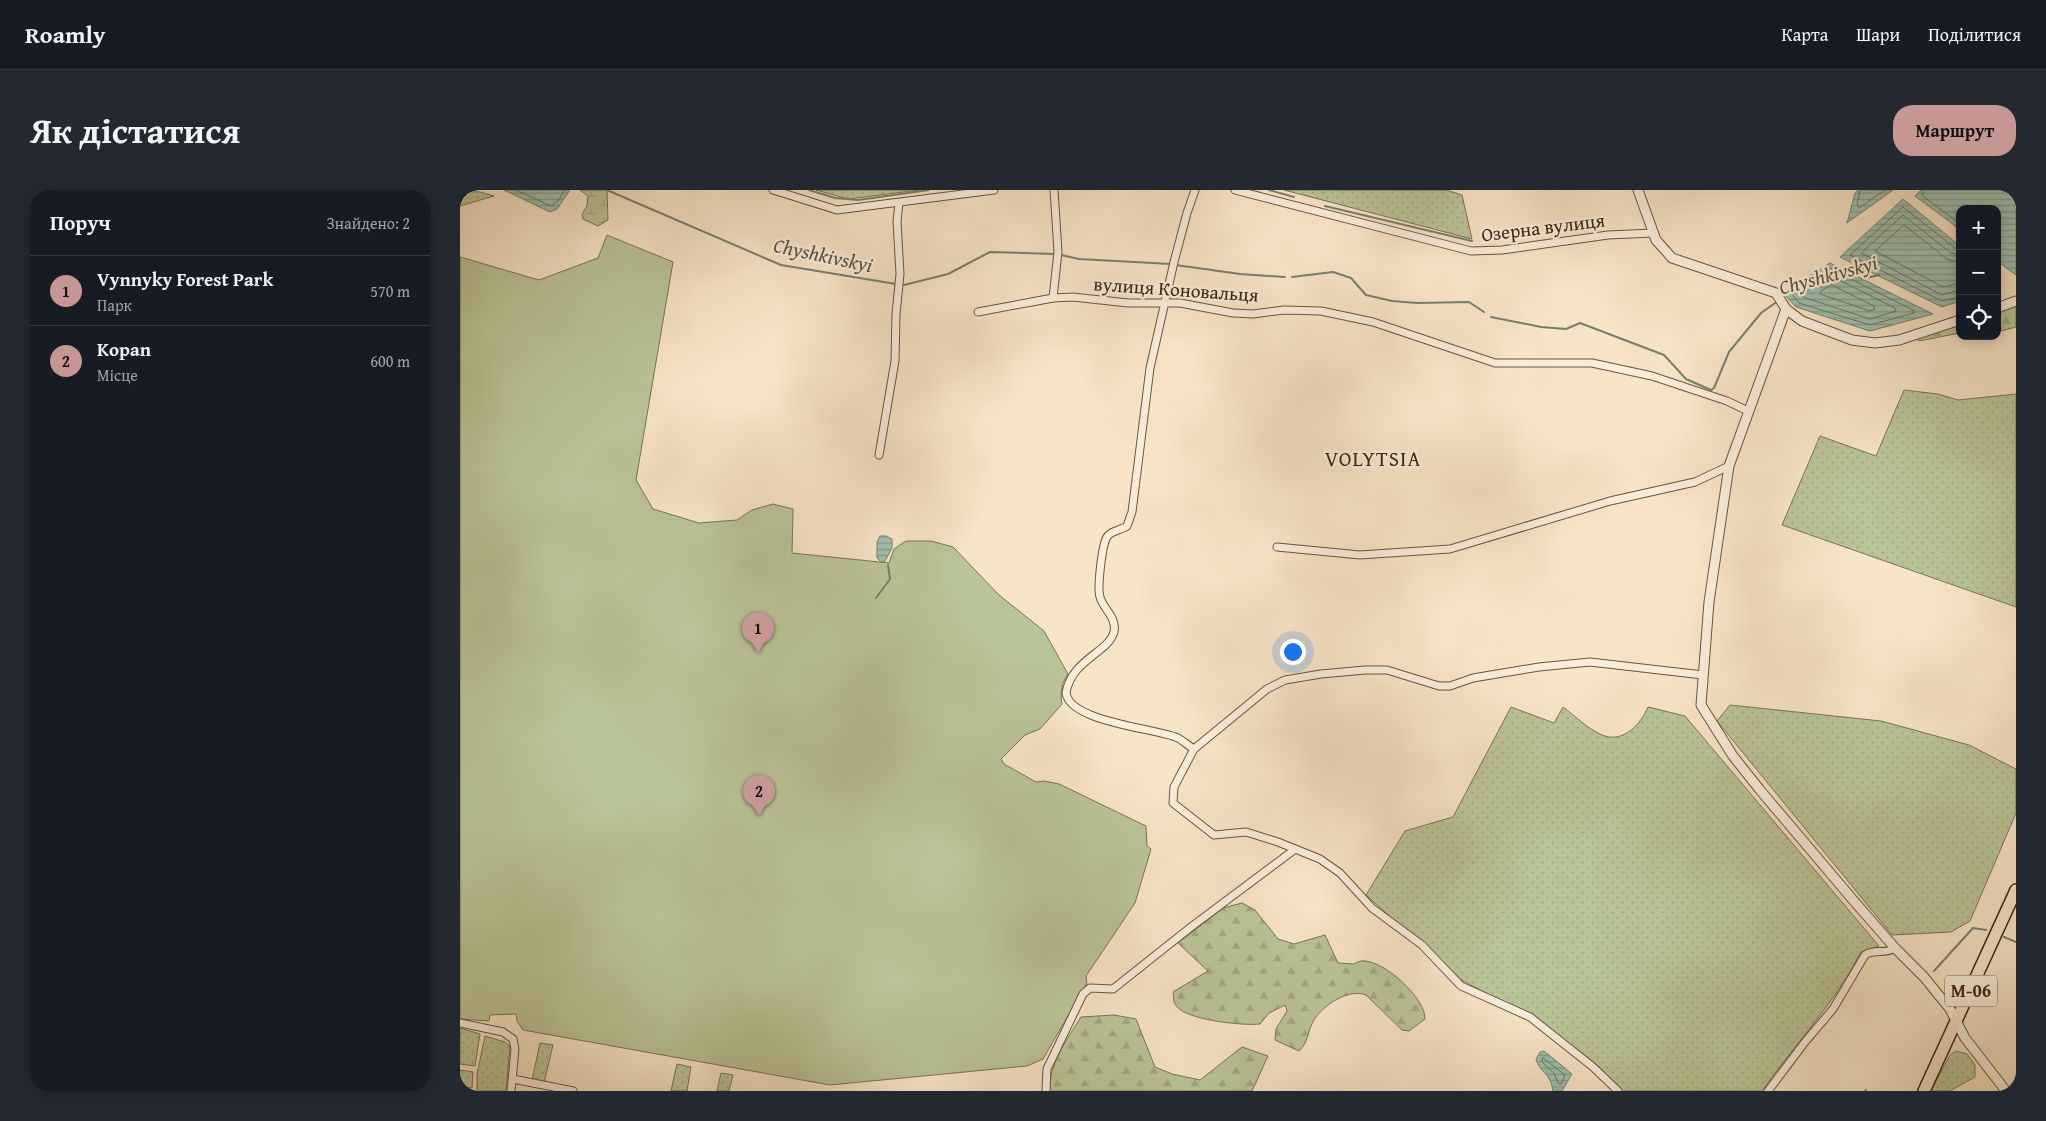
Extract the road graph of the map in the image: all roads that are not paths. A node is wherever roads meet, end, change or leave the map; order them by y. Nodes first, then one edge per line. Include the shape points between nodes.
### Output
1 (773, 190) edge
2 (994, 190) edge
3 (1054, 190) edge
4 (1195, 190) edge
5 (1236, 190) edge
6 (1638, 190) edge
7 (900, 203) junction
8 (1653, 233) junction
9 (1053, 298) junction
10 (2016, 301) edge
11 (1165, 303) junction
12 (1785, 307) junction
13 (2001, 307) edge
14 (978, 312) dead end
15 (1956, 321) edge
16 (1748, 411) junction
17 (879, 455) dead end
18 (1729, 466) junction
19 (1277, 547) dead end
20 (1702, 675) junction
21 (1194, 749) junction
22 (1294, 850) junction
23 (2016, 890) edge
24 (1895, 948) junction
25 (460, 1023) edge
26 (1956, 1023) junction
27 (513, 1079) junction
28 (511, 1091) edge
29 (573, 1091) edge
30 (1046, 1091) edge
31 (1618, 1091) edge
32 (1768, 1091) edge
33 (1924, 1091) edge
34 (2006, 1091) edge

1 - 7 street via 837,210
2 - 7 street
3 - 9 street via 1058,252
4 - 11 street via 1186,213
5 - 8 street, Озерна вулиця via 1471,252 1608,235
6 - 8 street
7 - 17 street via 895,361
8 - 12 street via 1662,249 1678,261 1777,294
9 - 11 street, вулиця Коновальця
9 - 14 street, вулиця Коновальця
10 - 13 street
11 - 16 street, вулиця Коновальця via 1233,313 1321,311 1373,322 1495,363 1592,363 1652,376
11 - 21 street via 1150,368 1132,512 1127,526 1107,537 1098,588 1100,599 1113,618 1115,630 1111,640 1071,676 1066,693 1070,703 1092,716 1178,738
12 - 15 street via 1802,321 1852,340 1875,344 1899,340
12 - 16 street
16 - 18 street
18 - 19 street via 1695,482 1610,501 1450,549 1360,555
18 - 20 street
20 - 21 street via 1590,662 1473,678 1450,686 1439,686 1388,670 1321,674 1275,684
20 - 24 street via 1701,705 1733,756
21 - 22 street via 1174,787 1173,803 1214,835 1246,832
22 - 30 street via 1113,989 1090,988 1083,994 1047,1069
22 - 31 street via 1320,859 1340,873 1372,908 1422,946 1461,986 1530,1017
23 - 26 highway, М-06
24 - 26 street via 1924,977
24 - 32 street via 1889,953 1873,951 1865,955 1833,1009
25 - 27 street via 504,1032 513,1039
26 - 33 highway, М-06
26 - 34 street
27 - 28 street
27 - 29 street

